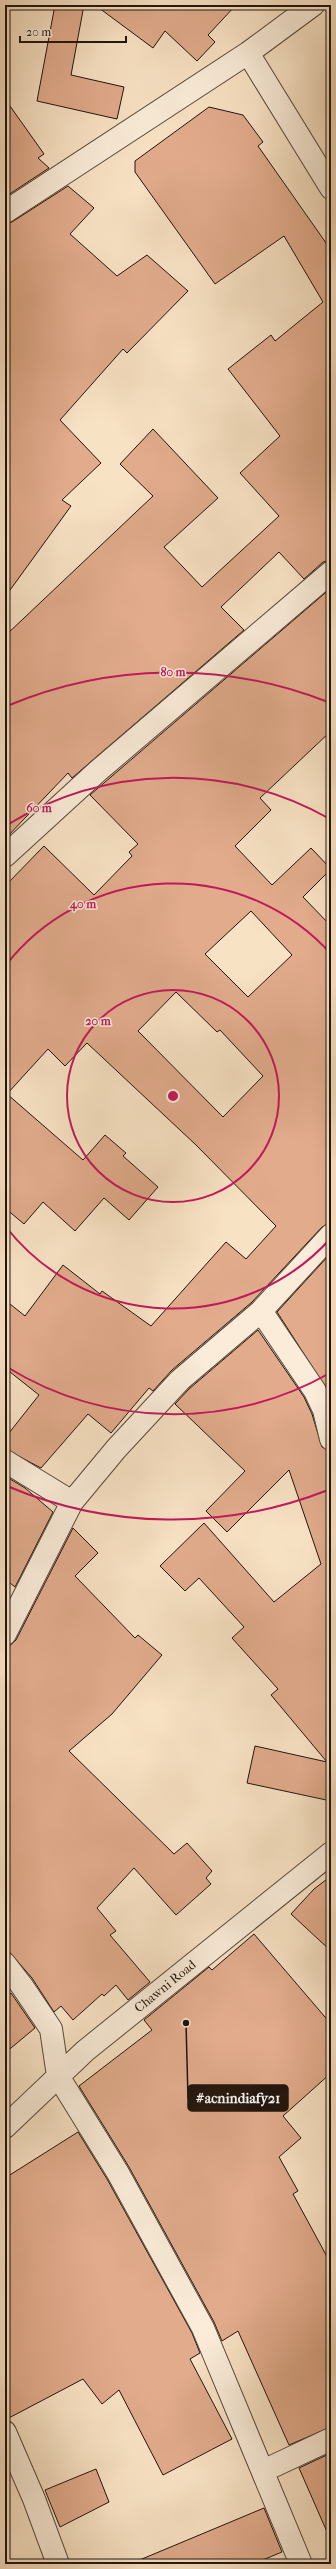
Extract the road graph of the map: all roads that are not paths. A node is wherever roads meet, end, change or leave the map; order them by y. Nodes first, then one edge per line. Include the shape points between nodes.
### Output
1 (313, 5) edge
2 (248, 53) junction
3 (331, 188) edge
4 (5, 212) edge
5 (331, 572) edge
6 (5, 856) edge
7 (331, 1235) edge
8 (261, 1311) junction
9 (331, 1439) edge
10 (5, 1461) edge
11 (72, 1502) junction
12 (5, 1634) edge
13 (331, 1853) edge
14 (5, 1964) edge
15 (58, 2076) junction
16 (5, 2127) edge
17 (5, 2432) edge
18 (331, 2439) edge
19 (263, 2471) junction
20 (293, 2562) edge
21 (58, 2564) edge

1 - 2 street
2 - 3 street
2 - 4 street
5 - 6 street via 100,770
7 - 8 street
8 - 9 street via 317,1396 324,1410
8 - 11 street via 180,1380 116,1449
10 - 11 street
11 - 12 street
13 - 15 street, Chawni Road via 85,2051
14 - 15 street via 50,2029
15 - 16 street, Chawni Road
15 - 19 street via 118,2173 203,2328
17 - 21 street
18 - 19 street
19 - 20 street

